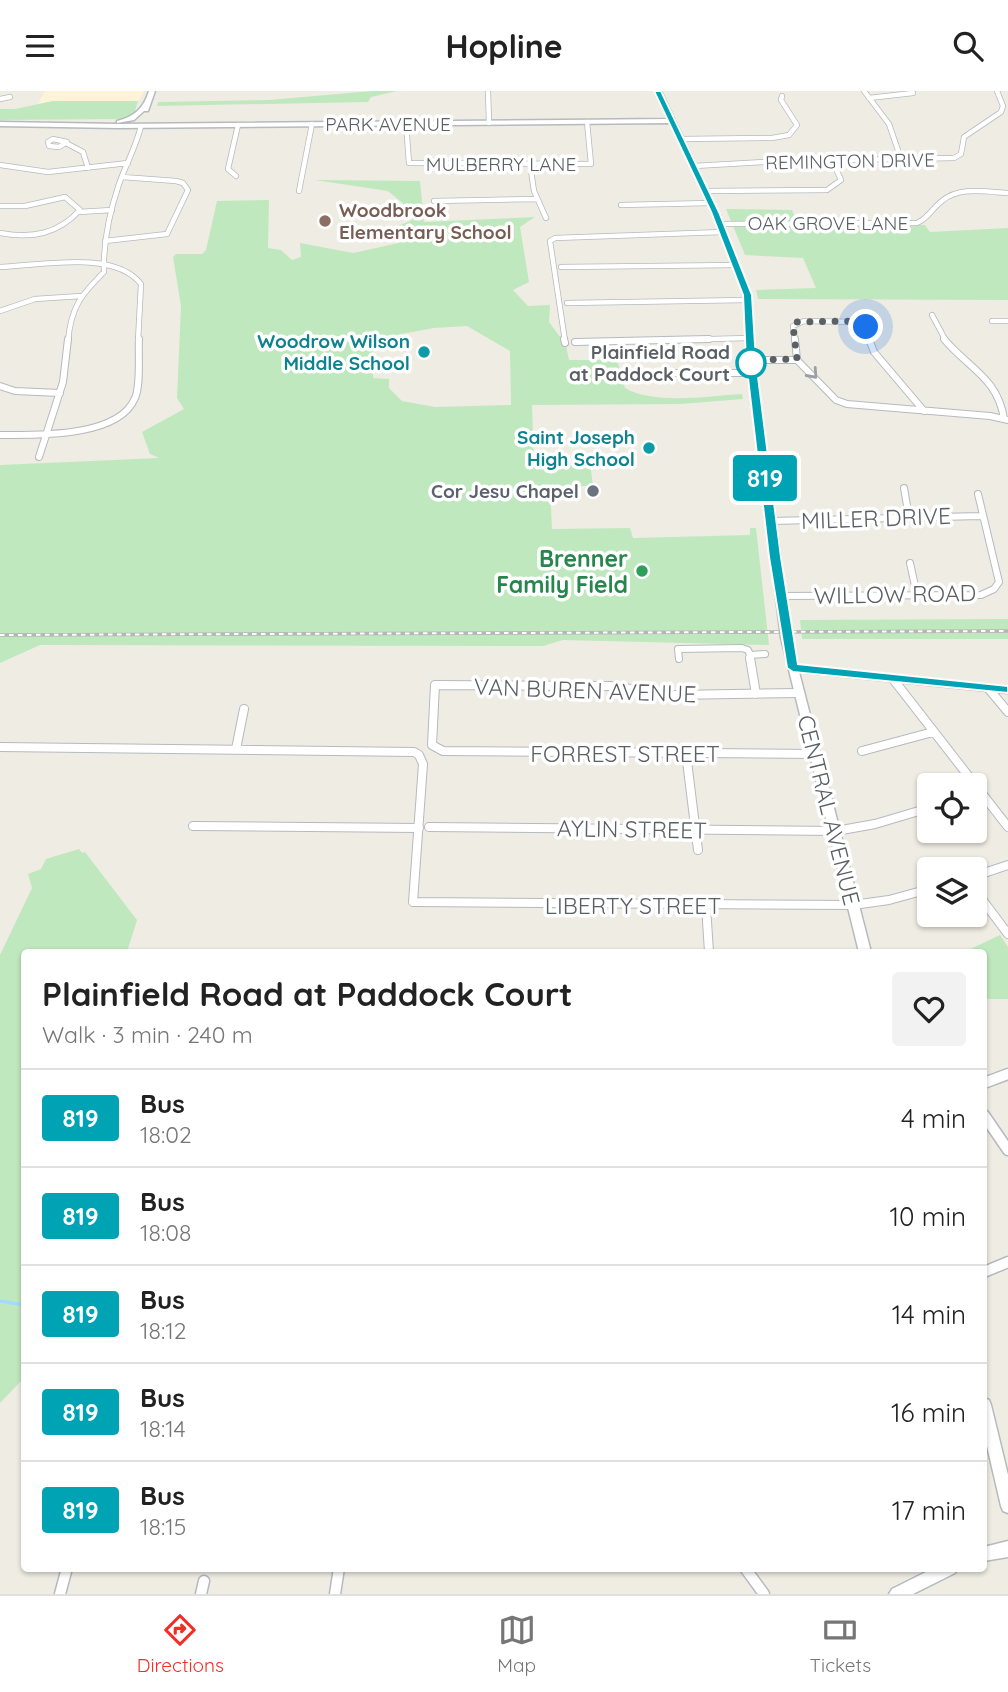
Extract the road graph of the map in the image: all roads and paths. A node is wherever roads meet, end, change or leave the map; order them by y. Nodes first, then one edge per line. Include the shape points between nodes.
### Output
1 (152, 91) edge
2 (488, 91) edge
3 (658, 91) edge
4 (864, 91) edge
5 (997, 91) edge
6 (912, 93) dead end
7 (782, 96) dead end
8 (10, 97) dead end
9 (870, 98) junction
10 (0, 99) edge
11 (148, 104) junction
12 (672, 121) junction
13 (587, 122) junction
14 (489, 123) junction
15 (0, 124) edge
16 (85, 124) junction
17 (312, 124) junction
18 (406, 124) junction
19 (171, 125) junction
20 (238, 125) junction
21 (141, 126) junction
22 (681, 139) junction
23 (66, 143) dead end
24 (901, 159) junction
25 (832, 160) junction
26 (128, 163) junction
27 (591, 163) junction
28 (530, 164) junction
29 (0, 165) edge
30 (694, 166) junction
31 (88, 168) junction
32 (599, 170) dead end
33 (236, 176) dead end
34 (122, 177) junction
35 (299, 191) dead end
36 (706, 191) junction
37 (1008, 193) edge
38 (537, 199) junction
39 (434, 201) dead end
40 (711, 203) junction
41 (621, 205) dead end
42 (0, 207) edge
43 (112, 211) junction
44 (79, 212) junction
45 (546, 218) dead end
46 (722, 228) junction
47 (0, 233) edge
48 (105, 241) junction
49 (104, 264) junction
50 (737, 265) junction
51 (0, 267) edge
52 (561, 267) dead end
53 (81, 296) junction
54 (748, 300) junction
55 (567, 303) dead end
56 (0, 311) edge
57 (932, 315) dead end
58 (992, 321) dead end
59 (1008, 321) edge
60 (750, 338) junction
61 (575, 342) dead end
62 (565, 343) dead end
63 (797, 359) junction
64 (751, 360) junction
65 (752, 373) junction
66 (655, 377) dead end
67 (0, 386) edge
68 (15, 391) junction
69 (0, 393) edge
70 (60, 393) junction
71 (923, 411) junction
72 (1006, 420) edge
73 (0, 435) edge
74 (47, 435) junction
75 (39, 457) dead end
76 (904, 488) dead end
77 (978, 494) dead end
78 (981, 516) junction
79 (909, 517) junction
80 (771, 521) junction
81 (910, 563) dead end
82 (917, 595) junction
83 (780, 596) junction
84 (765, 654) dead end
85 (750, 655) junction
86 (679, 659) dead end
87 (793, 668) junction
88 (892, 679) junction
89 (988, 688) junction
90 (1008, 690) edge
91 (799, 693) junction
92 (756, 694) junction
93 (244, 709) dead end
94 (1008, 712) edge
95 (933, 732) junction
96 (0, 747) edge
97 (435, 748) joint
98 (236, 749) junction
99 (862, 751) dead end
100 (686, 753) junction
101 (816, 754) junction
102 (963, 773) edge
103 (987, 804) edge
104 (917, 812) edge
105 (193, 826) dead end
106 (429, 827) dead end
107 (1008, 827) edge
108 (419, 828) junction
109 (695, 830) junction
110 (836, 831) junction
111 (698, 851) dead end
112 (1008, 865) edge
113 (987, 872) edge
114 (917, 892) edge
115 (853, 905) junction
116 (706, 906) junction
117 (987, 906) edge
118 (1008, 934) edge
119 (709, 949) edge
120 (864, 949) edge
121 (1008, 1074) edge
122 (987, 1082) edge
123 (987, 1119) edge
124 (1008, 1150) edge
125 (1008, 1262) edge
126 (987, 1271) edge
127 (987, 1418) edge
128 (1008, 1506) edge
129 (1008, 1549) edge
130 (987, 1553) edge
131 (66, 1572) edge
132 (338, 1572) edge
133 (748, 1572) edge
134 (942, 1572) edge
135 (204, 1581) dead end
136 (60, 1594) edge
137 (201, 1594) edge
138 (335, 1594) edge
139 (764, 1594) edge
140 (897, 1594) edge

1 - 11 street
2 - 14 street
3 - 12 street, CENTRAL AVENUE
4 - 9 street
5 - 24 street, REMINGTON DRIVE via 1003,109 964,137 959,156
6 - 9 street
7 - 22 street via 797,125 789,135
8 - 10 street
9 - 24 street via 889,124
11 - 16 street via 129,120
11 - 19 street via 153,121
11 - 21 street
12 - 13 street, PARK AVENUE
12 - 22 street, CENTRAL AVENUE
13 - 14 street, PARK AVENUE
13 - 27 street, MULBERRY LANE
14 - 18 street, PARK AVENUE
15 - 16 street
16 - 21 street, PARK AVENUE
17 - 18 street, PARK AVENUE
17 - 20 street, PARK AVENUE
17 - 35 street
18 - 28 street, MULBERRY LANE via 409,163
19 - 20 street, PARK AVENUE
19 - 21 street, PARK AVENUE
20 - 33 street via 228,169
21 - 26 street
22 - 30 street, CENTRAL AVENUE
23 - 31 street via 83,152
24 - 25 street, REMINGTON DRIVE
25 - 30 street, REMINGTON DRIVE
25 - 36 street via 841,180 827,190
26 - 31 street
26 - 34 street
27 - 28 street, MULBERRY LANE
27 - 32 street, MULBERRY LANE
28 - 38 street
29 - 31 street via 33,171
30 - 36 street, CENTRAL AVENUE
34 - 43 street
34 - 48 street via 176,181 188,190 167,234
36 - 40 street, CENTRAL AVENUE
37 - 46 street, OAK GROVE LANE via 954,195 941,202 928,220 917,223
38 - 39 street
38 - 45 street
40 - 41 street
40 - 46 street, CENTRAL AVENUE
42 - 44 street via 65,197
43 - 44 street
43 - 48 street
44 - 47 street via 53,233
46 - 50 street, CENTRAL AVENUE
46 - 62 street, OAK GROVE LANE via 555,237 550,241
48 - 49 street
49 - 51 street
49 - 53 street via 104,272
49 - 74 street via 128,271 141,284 135,402 116,417 87,429
50 - 52 street
50 - 54 street, CENTRAL AVENUE
53 - 56 street via 36,299
53 - 70 street via 70,319
54 - 55 street
54 - 60 street, CENTRAL AVENUE
57 - 72 street via 954,350 998,394
58 - 59 street
60 - 61 street
60 - 64 street, CENTRAL AVENUE
63 - 64 street
63 -> 71 street via 841,403
63 - 71 street via 795,323 862,322 874,352
64 - 65 street, CENTRAL AVENUE
65 - 66 street
65 - 80 street, CENTRAL AVENUE
67 - 68 street
68 - 69 street
68 - 70 street
70 - 74 street
71 - 72 street
73 - 74 street
74 - 75 street
76 - 79 street
77 - 78 street, WILLOW ROAD
78 - 79 street, MILLER DRIVE
78 - 82 street, WILLOW ROAD via 999,582 994,589 981,595
79 - 80 street, MILLER DRIVE
80 - 83 street, CENTRAL AVENUE
81 - 82 street
82 - 83 street, WILLOW ROAD
83 - 87 street, CENTRAL AVENUE
84 - 85 street
85 - 86 street via 742,648 678,649
85 - 92 street
87 - 88 street
87 - 91 street, CENTRAL AVENUE
88 - 89 street
88 - 95 street
89 - 90 street
89 - 94 street
91 - 92 street, VAN BUREN AVENUE
91 - 101 street, CENTRAL AVENUE
92 - 97 street, VAN BUREN AVENUE via 673,695 610,686 435,685
93 - 98 street
95 - 99 street
95 - 102 street
96 - 98 street
97 - 100 street, FORREST STREET
98 - 108 street via 409,751 419,755 423,764
100 - 101 street, FORREST STREET
100 - 109 street
101 - 110 street, CENTRAL AVENUE
103 - 107 street
104 - 110 street, AYLIN STREET
105 - 108 street
106 - 109 street, AYLIN STREET
108 - 116 street, LIBERTY STREET via 413,902
109 - 110 street, AYLIN STREET
109 - 111 street
110 - 115 street, CENTRAL AVENUE
112 - 113 street
114 - 115 street, LIBERTY STREET
115 - 116 street, LIBERTY STREET
115 - 120 street, CENTRAL AVENUE
116 - 119 street
117 - 118 street
121 - 122 street
123 - 124 street
125 - 126 street
127 - 128 street
129 - 130 street
131 - 136 street
132 - 138 street
133 - 139 street
134 - 140 street
135 - 137 street

